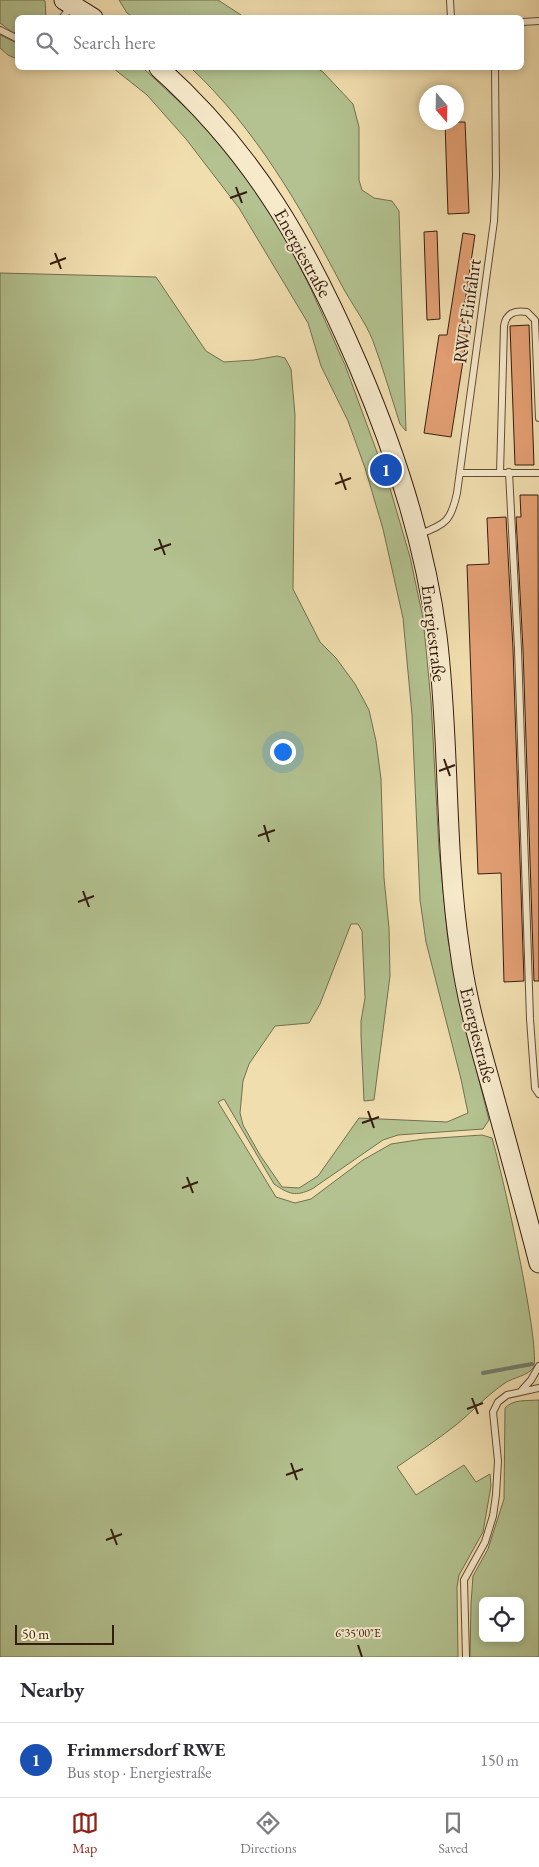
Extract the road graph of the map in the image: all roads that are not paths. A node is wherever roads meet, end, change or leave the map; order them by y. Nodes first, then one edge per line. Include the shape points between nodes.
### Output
1 (450, 0) edge
2 (69, 6) edge
3 (87, 15) edge
4 (451, 15) edge
5 (539, 21) edge
6 (524, 22) edge
7 (0, 30) edge
8 (15, 38) edge
9 (161, 70) edge
10 (494, 70) edge
11 (539, 418) edge
12 (509, 472) junction
13 (460, 473) junction
14 (500, 473) junction
15 (539, 473) edge
16 (417, 535) junction
17 (539, 1094) edge
18 (539, 1263) edge
19 (539, 1366) edge
20 (539, 1388) edge
21 (522, 1390) junction
22 (466, 1657) edge

1 - 4 lane
2 - 3 main road
5 - 6 lane
7 - 8 lane
9 - 16 main road, Energiestraße via 237,149 270,193 298,239 373,399
10 - 13 lane, RWE-Einfahrt via 494,221
11 - 14 lane via 535,320 527,312 512,312 504,326
12 - 14 lane
12 - 15 lane
12 - 17 lane via 530,1019 535,1088
13 - 14 lane
13 - 16 lane, RWE-Einfahrt via 450,518 442,525
16 - 18 main road, Energiestraße via 439,653 452,881 462,970
19 - 21 lane
20 - 21 lane
21 - 22 lane via 505,1396 493,1412 498,1461 496,1495 485,1542 464,1580

